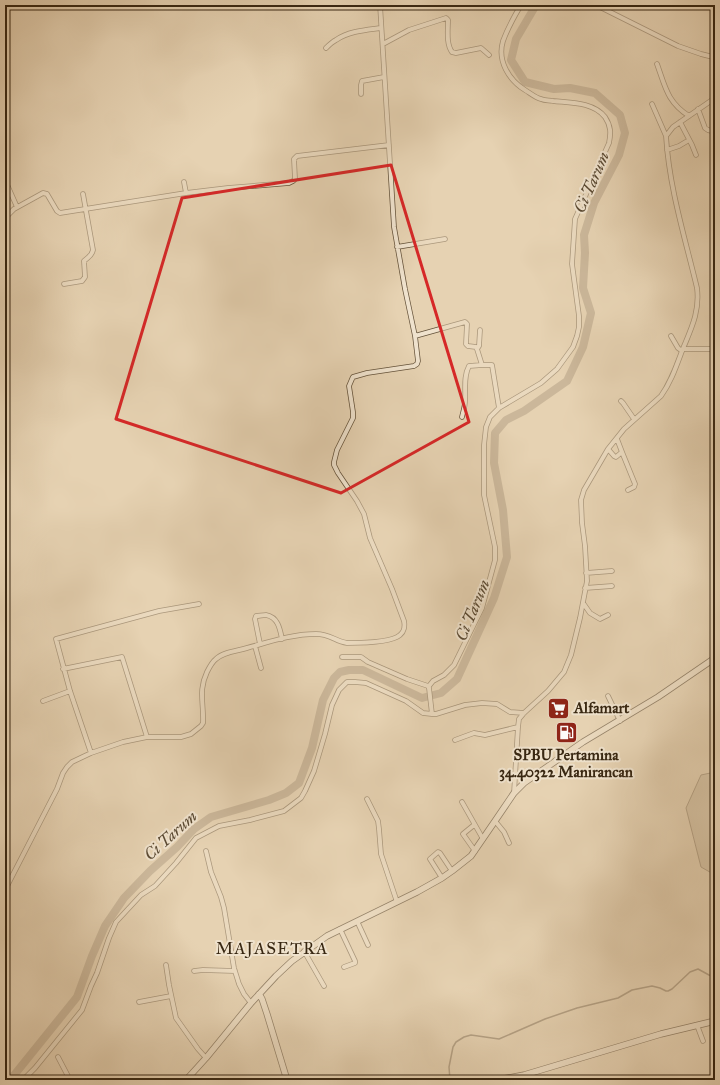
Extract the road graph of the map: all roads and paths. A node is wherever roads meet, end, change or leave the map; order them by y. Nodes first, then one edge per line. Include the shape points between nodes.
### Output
1 (380, 5) edge
2 (521, 5) edge
3 (596, 5) edge
4 (381, 28) junction
5 (383, 44) junction
6 (326, 48) dead end
7 (489, 55) dead end
8 (715, 58) edge
9 (657, 64) dead end
10 (384, 77) junction
11 (361, 94) dead end
12 (715, 98) edge
13 (652, 104) dead end
14 (698, 109) junction
15 (689, 116) junction
16 (680, 122) junction
17 (715, 132) edge
18 (666, 136) junction
19 (690, 140) junction
20 (389, 144) junction
21 (667, 150) junction
22 (696, 155) dead end
23 (5, 180) edge
24 (184, 182) dead end
25 (186, 193) junction
26 (83, 194) dead end
27 (16, 207) junction
28 (86, 209) junction
29 (5, 218) edge
30 (445, 239) dead end
31 (397, 247) junction
32 (64, 284) dead end
33 (480, 330) dead end
34 (415, 336) junction
35 (671, 336) dead end
36 (477, 348) junction
37 (683, 350) junction
38 (715, 353) edge
39 (482, 365) junction
40 (621, 401) dead end
41 (498, 408) junction
42 (462, 417) dead end
43 (634, 419) junction
44 (616, 439) junction
45 (608, 449) junction
46 (622, 452) junction
47 (628, 490) dead end
48 (612, 572) dead end
49 (586, 573) junction
50 (612, 586) dead end
51 (585, 588) junction
52 (583, 603) junction
53 (199, 604) dead end
54 (608, 615) dead end
55 (282, 639) junction
56 (258, 645) junction
57 (342, 657) dead end
58 (715, 658) edge
59 (261, 668) dead end
60 (63, 669) junction
61 (429, 687) junction
62 (70, 691) junction
63 (608, 696) dead end
64 (43, 701) dead end
65 (432, 713) junction
66 (524, 713) junction
67 (620, 721) junction
68 (518, 727) junction
69 (147, 737) junction
70 (455, 740) dead end
71 (91, 753) junction
72 (514, 793) junction
73 (367, 799) dead end
74 (462, 802) dead end
75 (495, 821) junction
76 (474, 825) junction
77 (483, 839) junction
78 (509, 843) dead end
79 (206, 851) dead end
80 (475, 851) junction
81 (452, 871) junction
82 (442, 878) junction
83 (5, 890) edge
84 (398, 902) junction
85 (357, 921) junction
86 (340, 929) junction
87 (368, 945) dead end
88 (304, 952) junction
89 (166, 965) dead end
90 (344, 967) dead end
91 (194, 971) dead end
92 (235, 971) junction
93 (324, 986) dead end
94 (259, 994) junction
95 (171, 996) junction
96 (139, 1002) dead end
97 (251, 1003) junction
98 (715, 1021) edge
99 (697, 1025) junction
100 (703, 1041) dead end
101 (58, 1057) dead end
102 (206, 1058) junction
103 (23, 1080) edge
104 (70, 1080) edge
105 (186, 1080) edge
106 (287, 1080) edge
107 (311, 1080) edge
108 (324, 1080) edge
109 (497, 1080) edge

1 - 4 street
2 - 41 street via 502,47 505,68 513,80 541,99 592,107 603,114 610,126 611,134 575,219 572,264 579,327 573,347 557,369 541,383
3 - 8 street via 678,46
4 - 5 street
4 - 6 street via 343,36
5 - 7 street via 409,30 446,18 452,52 482,48
5 - 10 street
9 - 15 street via 670,98
10 - 11 street via 362,81
10 - 20 street
12 - 14 street
13 - 18 street
14 - 15 street
14 - 17 street via 705,128
15 - 16 street
16 - 18 street
16 - 19 street
18 - 21 street
19 - 21 street
19 - 22 street
20 - 25 street via 297,156 293,162 295,179 289,183
20 - 31 street
21 - 37 street via 698,297 694,322
23 - 27 street
24 - 25 street
25 - 28 street
26 - 28 street
27 - 28 street via 46,193 60,213
27 - 29 street
28 - 32 street via 93,252 84,261 84,279
30 - 31 street
31 - 34 street
33 - 36 street
34 - 36 street via 464,322 467,325 466,344
34 - 55 street via 418,361 415,366 352,379 349,386 353,418 337,450 334,462 338,473 364,514 370,538 404,621 402,633 394,638 379,641 347,643 326,635 315,634
35 - 37 street via 678,348
36 - 39 street
37 - 38 street via 713,349
37 - 43 street via 665,390
39 - 41 street via 492,365
39 - 42 street via 468,368
40 - 43 street
41 - 61 street via 486,427 484,445 484,495 495,560 492,573 482,608 454,665
43 - 44 street
44 - 45 street
44 - 46 street
45 - 46 street via 616,457
45 - 49 street via 585,487 581,500
46 - 47 street via 635,484
48 - 49 street
49 - 51 street
50 - 51 street
51 - 52 street
52 - 54 street via 589,612 600,619
52 - 66 street via 571,655 564,672
53 - 60 street via 154,613 57,639
55 - 56 street
55 - 56 street via 275,620 267,615 256,616
56 - 59 street
56 - 69 street via 221,656 211,664 202,689 201,726 191,734 181,737
57 - 61 street via 361,657
58 - 67 main road
60 - 62 street
60 - 69 street via 122,656
61 - 65 street
62 - 64 street
62 - 71 street
63 - 67 street
65 - 66 street via 482,703 497,704 510,712
65 - 103 street via 423,713 406,701 366,683 347,682 339,690 332,705 314,771 301,798 284,811 219,826 196,838 155,886 141,895 116,922 82,1010
66 - 68 street via 519,719
67 - 72 main road via 583,742 524,783
68 - 70 street via 485,735 474,733
68 - 72 street
69 - 71 street
71 - 83 street via 67,766
72 - 75 main road
73 - 84 street via 378,821 381,854
74 - 76 street
75 - 77 main road
75 - 78 street
76 - 77 street
76 - 80 street via 463,834
77 - 80 main road
79 - 92 street via 224,908
80 - 81 main road
81 - 82 main road
81 - 82 street via 438,852 430,859
82 - 84 main road
84 - 85 main road
85 - 86 main road
85 - 87 street
86 - 88 main road
86 - 90 street via 355,961
88 - 93 street
88 - 94 main road
89 - 95 street
91 - 92 street
92 - 97 street via 241,989
94 - 97 main road
94 - 106 main road
95 - 96 street
95 - 102 street via 178,1022
97 - 102 main road
98 - 99 main road
99 - 100 street
99 - 109 main road via 524,1075
101 - 104 street
102 - 105 main road
107 - 108 main road

